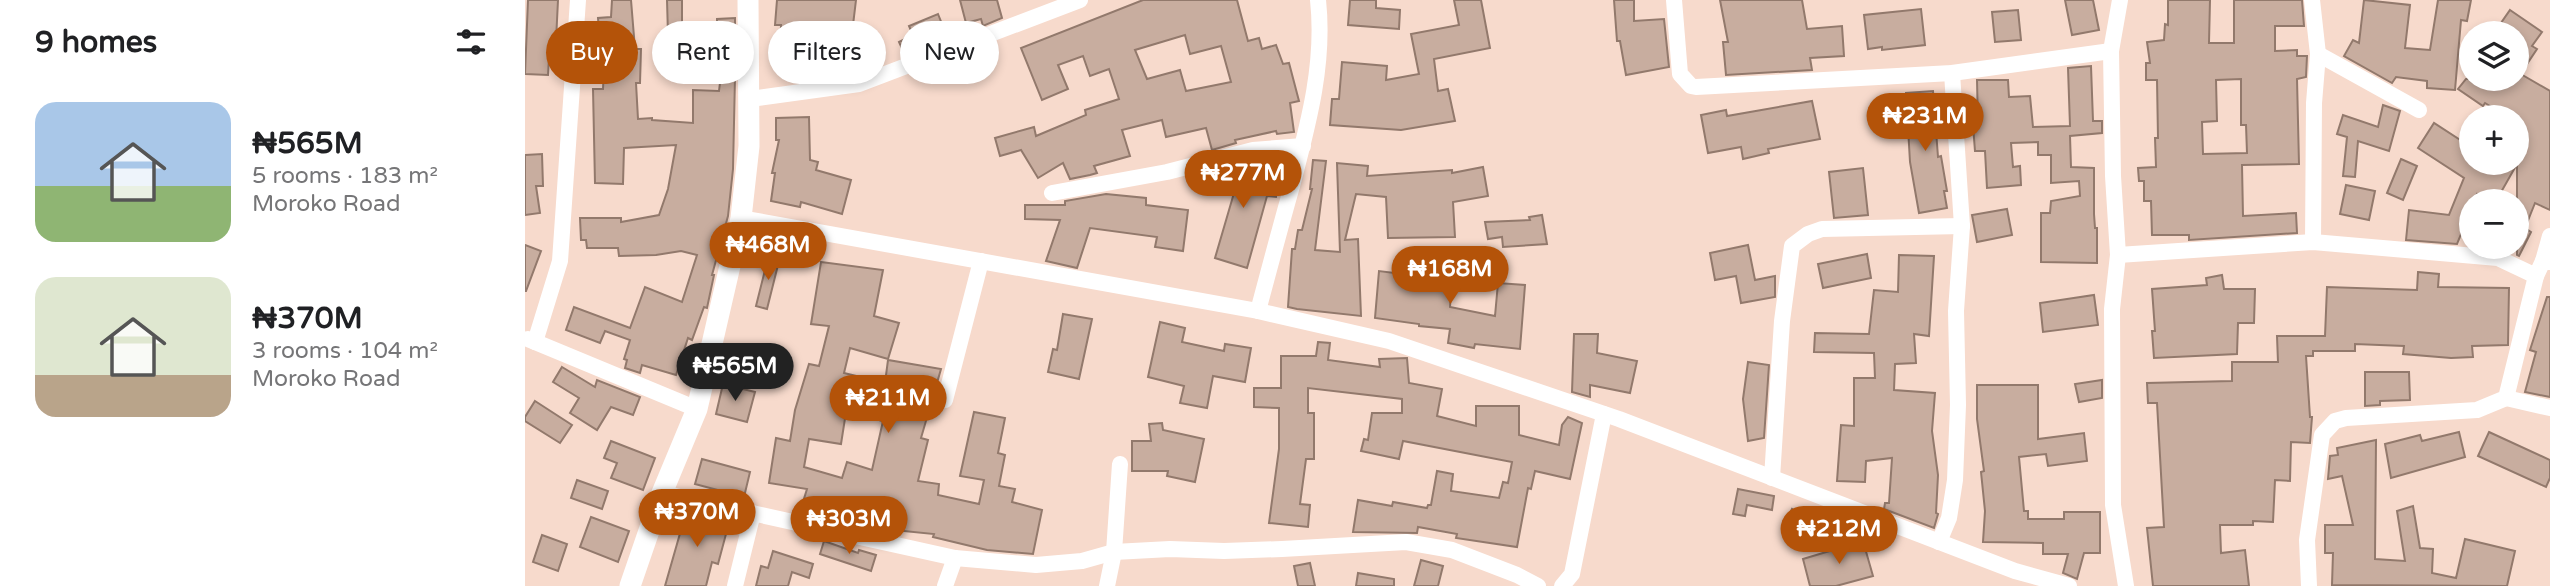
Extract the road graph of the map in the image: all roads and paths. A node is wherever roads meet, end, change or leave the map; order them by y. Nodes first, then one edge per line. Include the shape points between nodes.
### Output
1 (578, 0) edge
2 (748, 0) edge
3 (1080, 0) edge
4 (1318, 0) edge
5 (1674, 0) edge
6 (2120, 0) edge
7 (2312, 0) edge
8 (2111, 51) junction
9 (2318, 54) junction
10 (1952, 73) junction
11 (750, 99) junction
12 (2419, 110) dead end
13 (1303, 145) junction
14 (1052, 193) dead end
15 (741, 218) junction
16 (1962, 226) junction
17 (2550, 236) edge
18 (2313, 242) junction
19 (2118, 256) junction
20 (981, 261) junction
21 (2543, 266) edge
22 (1258, 311) junction
23 (530, 340) edge
24 (2506, 398) junction
25 (945, 400) dead end
26 (2550, 408) edge
27 (697, 410) junction
28 (1604, 414) junction
29 (1120, 464) dead end
30 (1772, 478) junction
31 (662, 493) junction
32 (753, 513) junction
33 (1939, 542) junction
34 (1114, 552) junction
35 (955, 558) junction
36 (630, 586) edge
37 (735, 586) edge
38 (945, 586) edge
39 (1107, 586) edge
40 (1538, 586) edge
41 (1562, 586) edge
42 (2069, 586) edge
43 (2126, 586) edge
44 (2309, 586) edge

1 - 23 street via 560,261
2 - 11 street
3 - 11 street via 859,84
4 - 13 street via 1318,72
5 - 10 street via 1680,74 1691,86
6 - 8 street
7 - 9 street
8 - 10 street
8 - 19 street
9 - 12 street
9 - 18 street
10 - 16 street
11 - 15 street
13 - 14 street via 1253,150 1167,172
13 - 22 street
15 - 20 street
15 - 27 street
16 - 30 street via 1822,229 1808,233 1792,247 1782,321
16 - 33 street via 1956,311 1955,480 1949,518
17 - 21 street
18 - 19 street
18 - 21 street
19 - 43 street via 2112,309 2113,505
20 - 22 street
20 - 25 street
21 - 24 street
22 - 28 street via 1389,341
23 - 27 street
24 - 26 street
24 - 44 street via 2477,410 2346,418 2327,427 2322,435 2307,540
27 - 31 street
28 - 30 street
28 - 41 street via 1572,574
29 - 34 street
30 - 33 street
31 - 32 street
31 - 36 street
32 - 35 street
32 - 37 street
33 - 42 street via 2015,572
34 - 35 street via 1082,561 1036,565
34 - 39 street
34 - 40 street via 1406,541 1452,550
35 - 38 street

